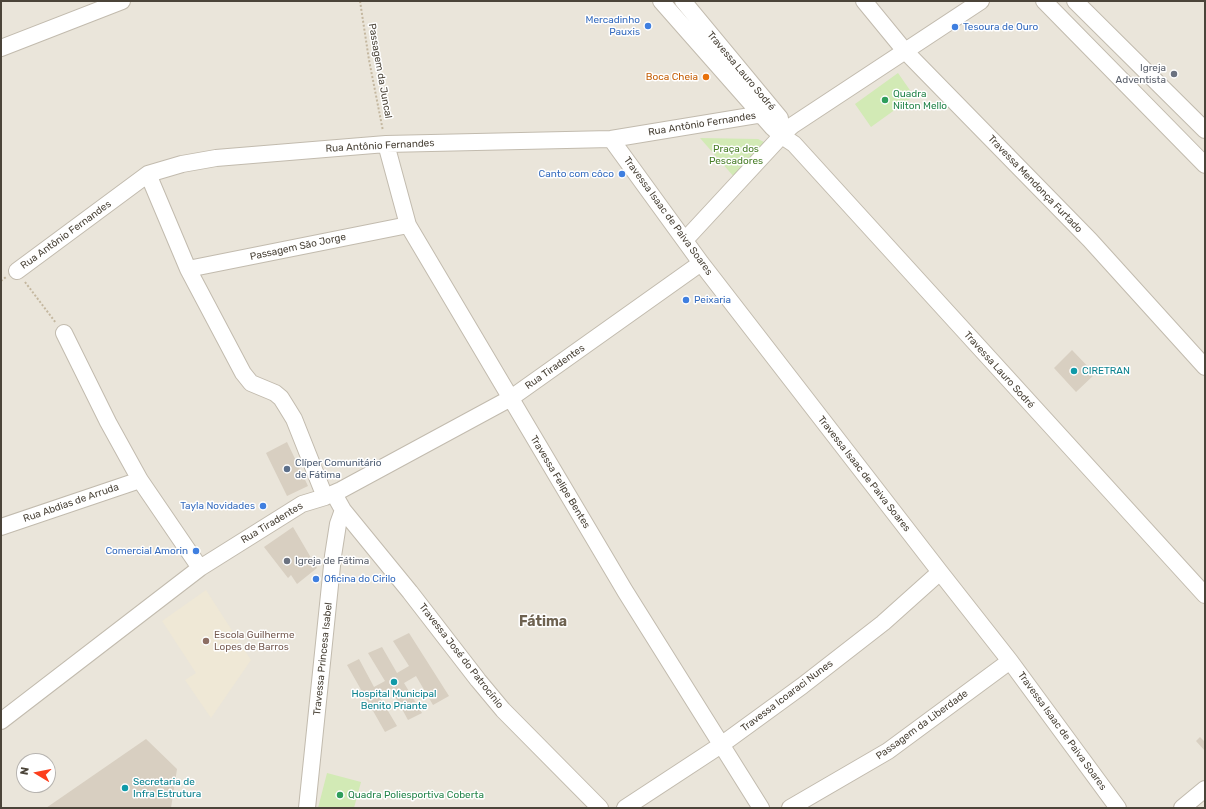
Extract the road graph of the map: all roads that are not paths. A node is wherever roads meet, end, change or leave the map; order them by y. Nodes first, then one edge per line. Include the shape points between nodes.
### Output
1 (122, 1) edge
2 (661, 1) edge
3 (682, 1) edge
4 (864, 1) edge
5 (981, 1) edge
6 (1044, 1) edge
7 (1066, 1) edge
8 (1075, 1) edge
9 (1057, 14) junction
10 (1, 48) edge
11 (905, 51) junction
12 (780, 128) junction
13 (1205, 130) edge
14 (612, 139) junction
15 (386, 144) junction
16 (1205, 165) edge
17 (148, 174) junction
18 (408, 225) junction
19 (685, 240) junction
20 (701, 263) junction
21 (188, 270) junction
22 (16, 271) road end
23 (64, 334) road end
24 (1205, 367) edge
25 (511, 398) junction
26 (140, 480) junction
27 (329, 496) junction
28 (343, 510) junction
29 (1, 527) edge
30 (200, 568) junction
31 (940, 572) junction
32 (1205, 595) edge
33 (1010, 661) junction
34 (1, 721) edge
35 (720, 746) junction
36 (1205, 789) edge
37 (307, 808) edge
38 (600, 808) edge
39 (624, 808) edge
40 (761, 808) edge
41 (790, 808) edge
42 (1118, 808) edge
43 (1182, 808) edge

1 - 10 street
2 - 12 street, Travessa Lauro Sodré
3 - 12 street, Travessa Lauro Sodré
4 - 11 street, Travessa Mendonça Furtado
5 - 11 street, Rua Antônio Fernandes
6 - 9 street
7 - 9 street
8 - 13 street
9 - 16 street
11 - 12 street, Rua Antônio Fernandes
11 - 24 street, Travessa Mendonça Furtado via 1090,240
12 - 14 street, Rua Antônio Fernandes
12 - 19 street
12 - 32 street, Travessa Lauro Sodré
14 - 15 street, Rua Antônio Fernandes
14 - 19 street, Travessa Isaac de Paiva Soares
15 - 17 street, Rua Antônio Fernandes via 199,160
15 - 18 street, Travessa Felipe Bentes
17 - 21 street, Travessa José do Patrocínio
17 - 22 street, Rua Antônio Fernandes
18 - 21 street, Passagem São Jorge
18 - 25 street, Travessa Felipe Bentes
19 - 20 street, Travessa Isaac de Paiva Soares
20 - 25 street, Rua Tiradentes
20 - 31 street, Travessa Isaac de Paiva Soares
21 - 27 street, Travessa José do Patrocínio via 248,380 281,398 294,419
23 - 26 street
25 - 27 street, Rua Tiradentes
25 - 35 street, Travessa Felipe Bentes
26 - 29 street, Rua Abdias de Arruda
26 - 30 street
27 - 28 street, Travessa José do Patrocínio
27 - 30 street, Rua Tiradentes via 302,504
28 - 37 street, Travessa Princesa Isabel via 333,556
28 - 38 street, Travessa José do Patrocínio via 503,710
30 - 34 street, Rua Tiradentes
31 - 33 street, Travessa Isaac de Paiva Soares
31 - 35 street, Travessa Icoaraci Nunes via 883,623
33 - 41 street, Passagem da Liberdade via 888,751
33 - 42 street, Travessa Isaac de Paiva Soares
35 - 39 street, Travessa Icoaraci Nunes
35 - 40 street, Travessa Felipe Bentes
36 - 43 street

